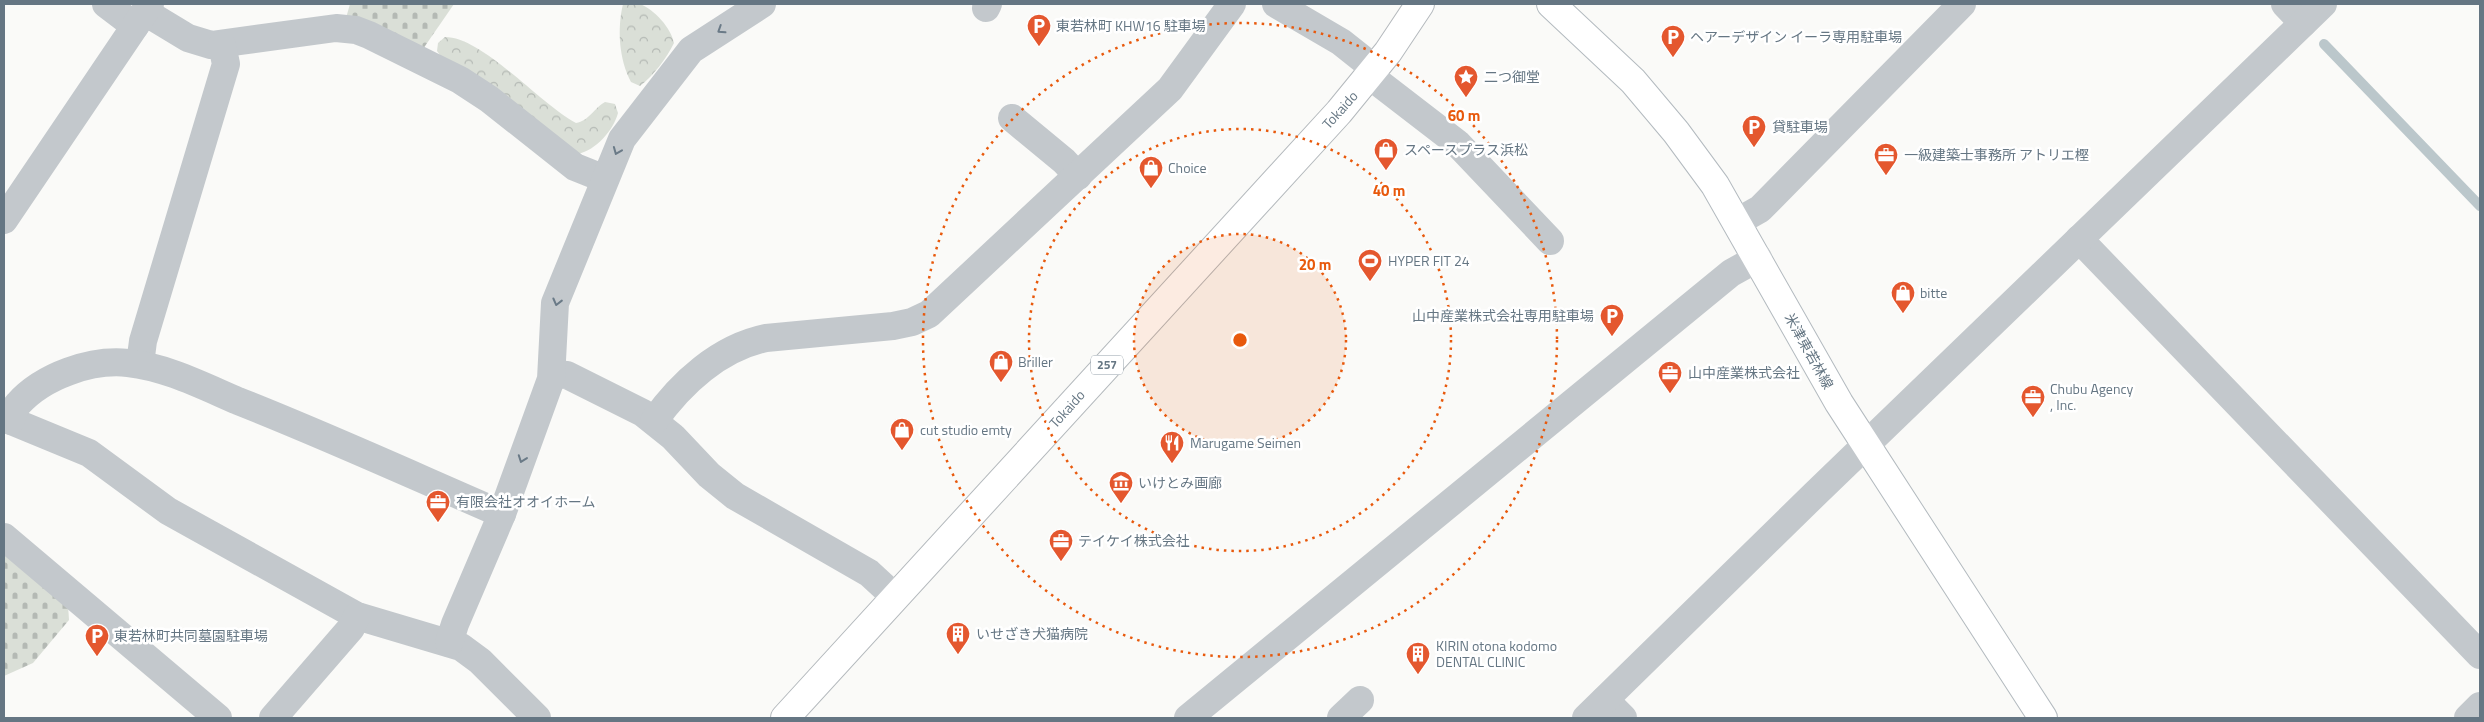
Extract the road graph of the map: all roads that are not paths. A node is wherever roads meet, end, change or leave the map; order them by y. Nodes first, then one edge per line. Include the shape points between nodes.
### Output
1 (106, 4) edge
2 (762, 4) edge
3 (1232, 4) edge
4 (1276, 4) edge
5 (1420, 4) edge
6 (1551, 4) edge
7 (1962, 4) edge
8 (2322, 4) edge
9 (2294, 13) edge
10 (144, 14) edge
11 (222, 45) junction
12 (1372, 72) junction
13 (1012, 118) dead end
14 (1078, 176) junction
15 (605, 180) junction
16 (4, 220) edge
17 (1737, 222) junction
18 (2079, 239) junction
19 (1550, 241) dead end
20 (1758, 258) junction
21 (140, 364) junction
22 (552, 374) junction
23 (7, 420) edge
24 (654, 421) junction
25 (1865, 445) junction
26 (502, 514) junction
27 (4, 537) edge
28 (895, 597) junction
29 (358, 616) junction
30 (449, 643) junction
31 (2480, 655) edge
32 (2480, 706) edge
33 (1605, 712) edge
34 (1201, 715) edge
35 (218, 718) edge
36 (273, 718) edge
37 (537, 718) edge
38 (785, 718) edge
39 (2043, 718) edge
40 (2468, 718) edge

1 - 10 street
2 -> 15 street via 691,50 622,139
3 - 14 street via 1170,89
4 - 12 street via 1341,42
5 - 12 main road, Tokaido / 257
6 - 17 main road, 米津東若林線 via 1610,58 1655,106 1710,179
7 - 17 street via 1760,209
8 - 9 street
9 - 18 street
10 - 11 street via 188,38
10 - 16 street
11 - 15 street via 336,28 356,30 460,80 575,167
11 - 21 street via 226,64 143,341
12 - 19 street via 1457,144
12 - 28 main road, Tokaido / 257
13 - 14 street
14 - 24 street via 929,314 893,326 748,342 704,368 665,405
15 -> 22 street via 555,303
17 - 20 main road, 米津東若林線
18 - 25 street
18 - 31 street
20 - 25 main road, 米津東若林線
20 - 34 street via 1724,279
21 - 23 street via 106,363 49,380 17,405
21 - 26 street via 276,416
22 - 24 street via 566,375 626,403
22 -> 26 street
23 - 29 street via 89,453 168,511
24 - 28 street via 735,496 869,573
25 - 33 street
25 - 39 main road, 米津東若林線
26 - 30 street
27 - 35 street
28 - 38 main road, Tokaido / 257
29 - 30 street
29 - 36 street via 352,628
30 - 37 street via 480,661
32 - 40 street

